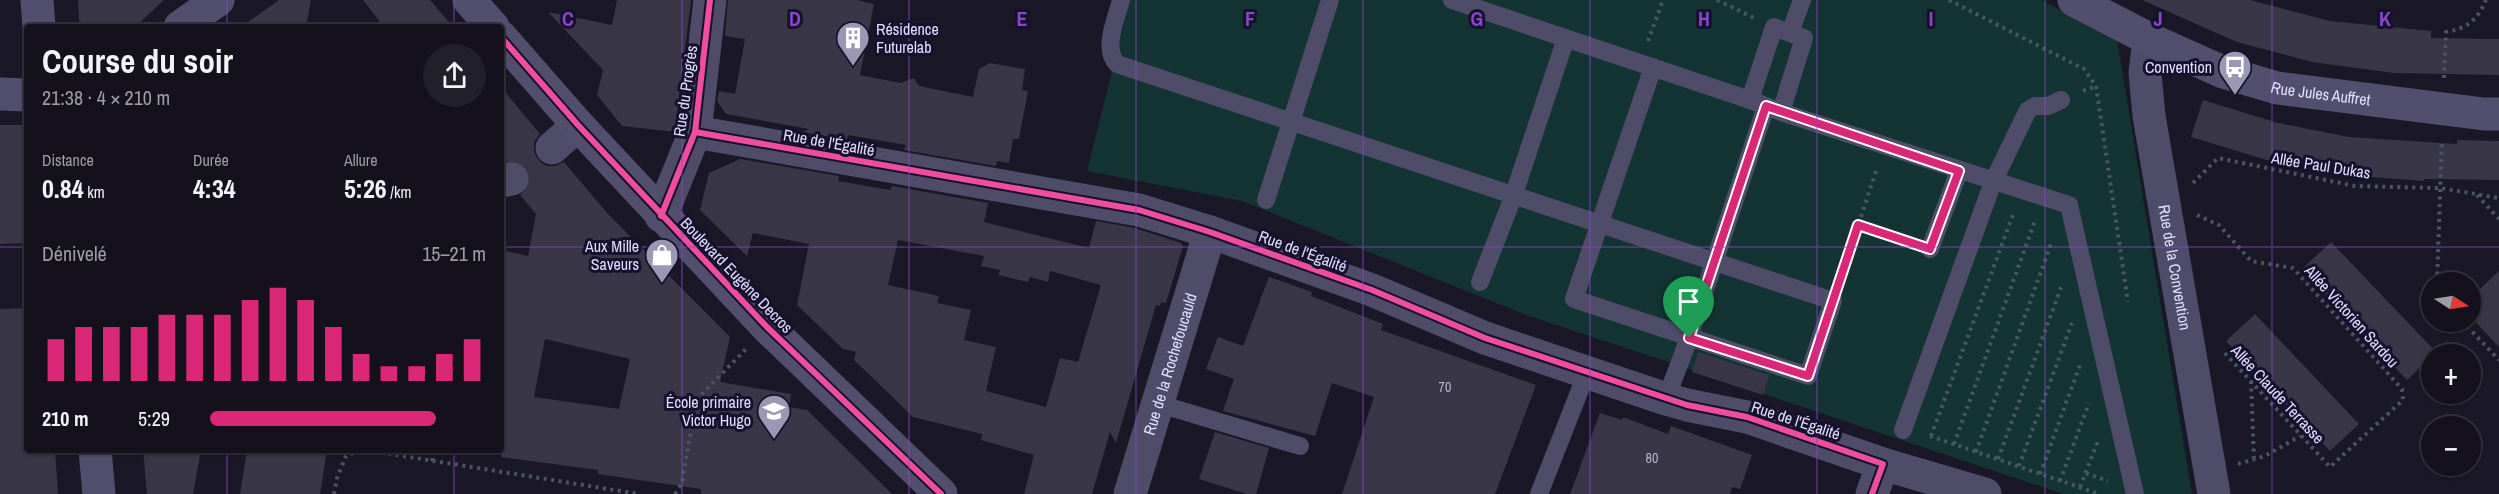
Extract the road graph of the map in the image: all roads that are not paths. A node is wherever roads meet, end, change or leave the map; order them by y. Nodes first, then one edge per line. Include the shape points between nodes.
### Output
1 (37, 0) edge
2 (218, 0) edge
3 (469, 0) edge
4 (710, 0) edge
5 (1121, 0) edge
6 (1330, 0) edge
7 (1452, 0) edge
8 (1802, 0) edge
9 (2074, 0) edge
10 (39, 24) edge
11 (184, 24) edge
12 (489, 24) edge
13 (1782, 30) junction
14 (1566, 38) junction
15 (2149, 39) junction
16 (504, 40) edge
17 (1646, 65) junction
18 (0, 94) edge
19 (24, 95) edge
20 (2061, 100) dead end
21 (1766, 106) junction
22 (2499, 114) edge
23 (1290, 123) junction
24 (578, 125) junction
25 (695, 132) junction
26 (552, 148) tunnel mouth
27 (1959, 171) junction
28 (1993, 182) junction
29 (1513, 197) junction
30 (1266, 200) dead end
31 (662, 216) junction
32 (1600, 225) junction
33 (1210, 232) junction
34 (1930, 249) road end
35 (1714, 262) junction
36 (1480, 282) dead end
37 (1689, 338) junction
38 (1587, 372) junction
39 (1666, 399) junction
40 (1156, 403) junction
41 (1904, 428) road end
42 (1300, 446) dead end
43 (95, 453) edge
44 (1883, 464) junction
45 (99, 494) edge
46 (941, 494) edge
47 (1130, 494) edge
48 (1539, 494) edge
49 (1872, 494) edge
50 (1985, 494) edge
51 (2135, 494) edge
52 (2214, 494) edge

1 - 10 street
2 - 11 street
3 - 12 street
4 - 25 street, Rue du Progrès
5 - 23 lane via 1111,44 1117,64
6 - 23 lane
7 - 14 lane
8 - 13 lane
9 - 15 street, Rue Jules Auffret
13 - 21 lane
13 - 21 lane via 1804,38
14 - 17 lane
14 - 29 lane
15 - 22 street, Rue Jules Auffret via 2223,72 2277,88
15 - 52 street, Rue de la Convention via 2145,73 2149,116
16 - 24 street, Boulevard Eugène Decros
17 - 21 lane
17 - 32 lane
18 - 19 street
20 - 28 lane via 2028,110
21 - 27 lane
21 - 35 lane
23 - 29 lane
23 - 30 lane
24 - 26 street
24 - 31 street, Boulevard Eugène Decros
25 - 31 street, Rue du Progrès
25 - 33 street, Rue de l'Égalité via 1139,210
27 - 28 lane
27 - 34 lane
28 - 41 lane
28 - 51 lane via 2069,205
29 - 32 lane
29 - 36 lane
31 - 46 street, Boulevard Eugène Decros via 767,327
32 - 35 lane
32 - 37 lane via 1574,299
33 - 38 street, Rue de l'Égalité via 1372,290 1485,338
33 - 40 street, Rue de la Rochefoucauld
35 - 37 lane
35 - 37 lane via 1833,301 1808,376
37 - 39 lane
38 - 39 street, Rue de l'Égalité
38 - 48 lane
39 - 44 street, Rue de l'Égalité via 1747,417
40 - 42 lane
40 - 47 street, Rue de la Rochefoucauld
43 - 45 street
44 - 49 street
44 - 50 street

